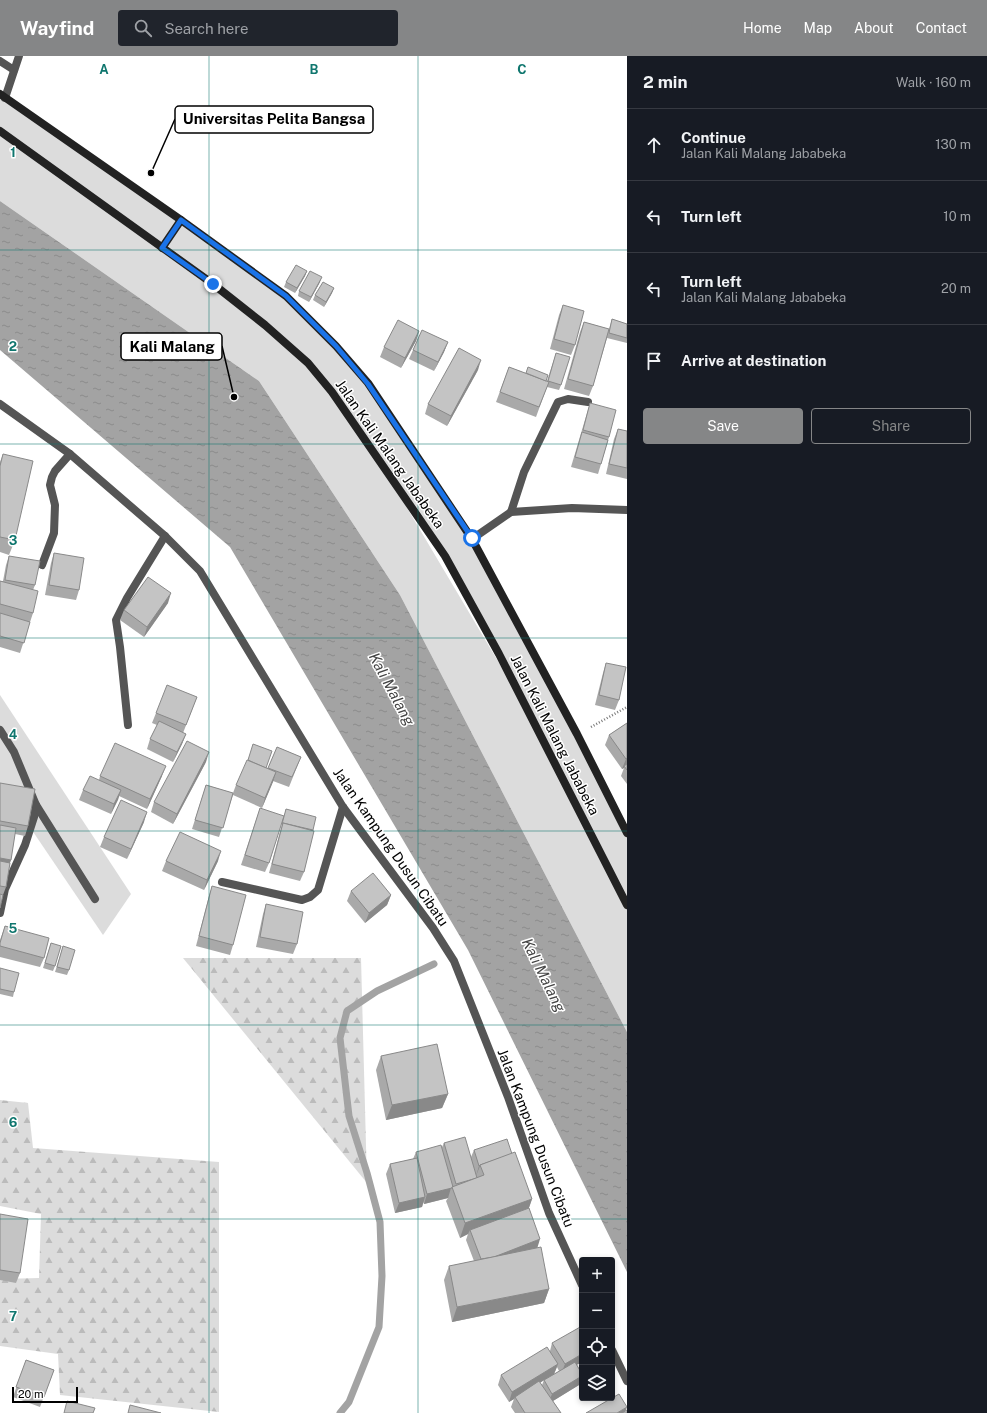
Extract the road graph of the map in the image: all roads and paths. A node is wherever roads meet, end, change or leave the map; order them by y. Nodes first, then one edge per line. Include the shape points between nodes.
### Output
1 (19, 56) edge
2 (0, 61) edge
3 (14, 70) junction
4 (3, 96) edge
5 (0, 131) edge
6 (181, 220) junction
7 (162, 248) junction
8 (588, 402) dead end
9 (0, 404) edge
10 (70, 454) junction
11 (627, 510) edge
12 (511, 512) junction
13 (164, 536) junction
14 (472, 538) junction
15 (42, 566) dead end
16 (627, 707) edge
17 (128, 725) dead end
18 (0, 730) edge
19 (577, 734) junction
20 (36, 805) junction
21 (343, 807) junction
22 (627, 833) edge
23 (222, 882) dead end
24 (95, 899) dead end
25 (627, 905) edge
26 (0, 913) edge
27 (579, 1279) edge
28 (615, 1356) edge
29 (627, 1381) edge

1 - 3 street
2 - 3 street
3 - 4 street
4 - 6 main road, Jalan Kali Malang Jababeka
5 - 7 main road, Jalan Kali Malang Jababeka
6 - 7 main road
6 - 14 main road, Jalan Kali Malang Jababeka via 286,296 336,346 368,384
7 - 25 main road, Jalan Kali Malang Jababeka via 265,325 308,363 332,392 445,556 499,654
8 - 12 street via 558,402 524,472
9 - 10 street, Jalan Kampung Dusun Cibatu
10 - 13 street, Jalan Kampung Dusun Cibatu
10 - 15 street via 52,477 50,485 54,505 54,533
11 - 12 street via 572,508
12 - 14 street
13 - 17 street via 116,620
13 - 21 street, Jalan Kampung Dusun Cibatu via 200,571
14 - 19 main road, Jalan Kali Malang Jababeka
16 - 19 path
18 - 20 street via 14,752
19 - 22 main road, Jalan Kali Malang Jababeka
20 - 24 street
20 - 26 street via 25,845 5,889
21 - 23 street via 318,890 310,897 302,900
21 - 27 street, Jalan Kampung Dusun Cibatu via 433,928 454,961 508,1097 549,1214
28 - 29 street

